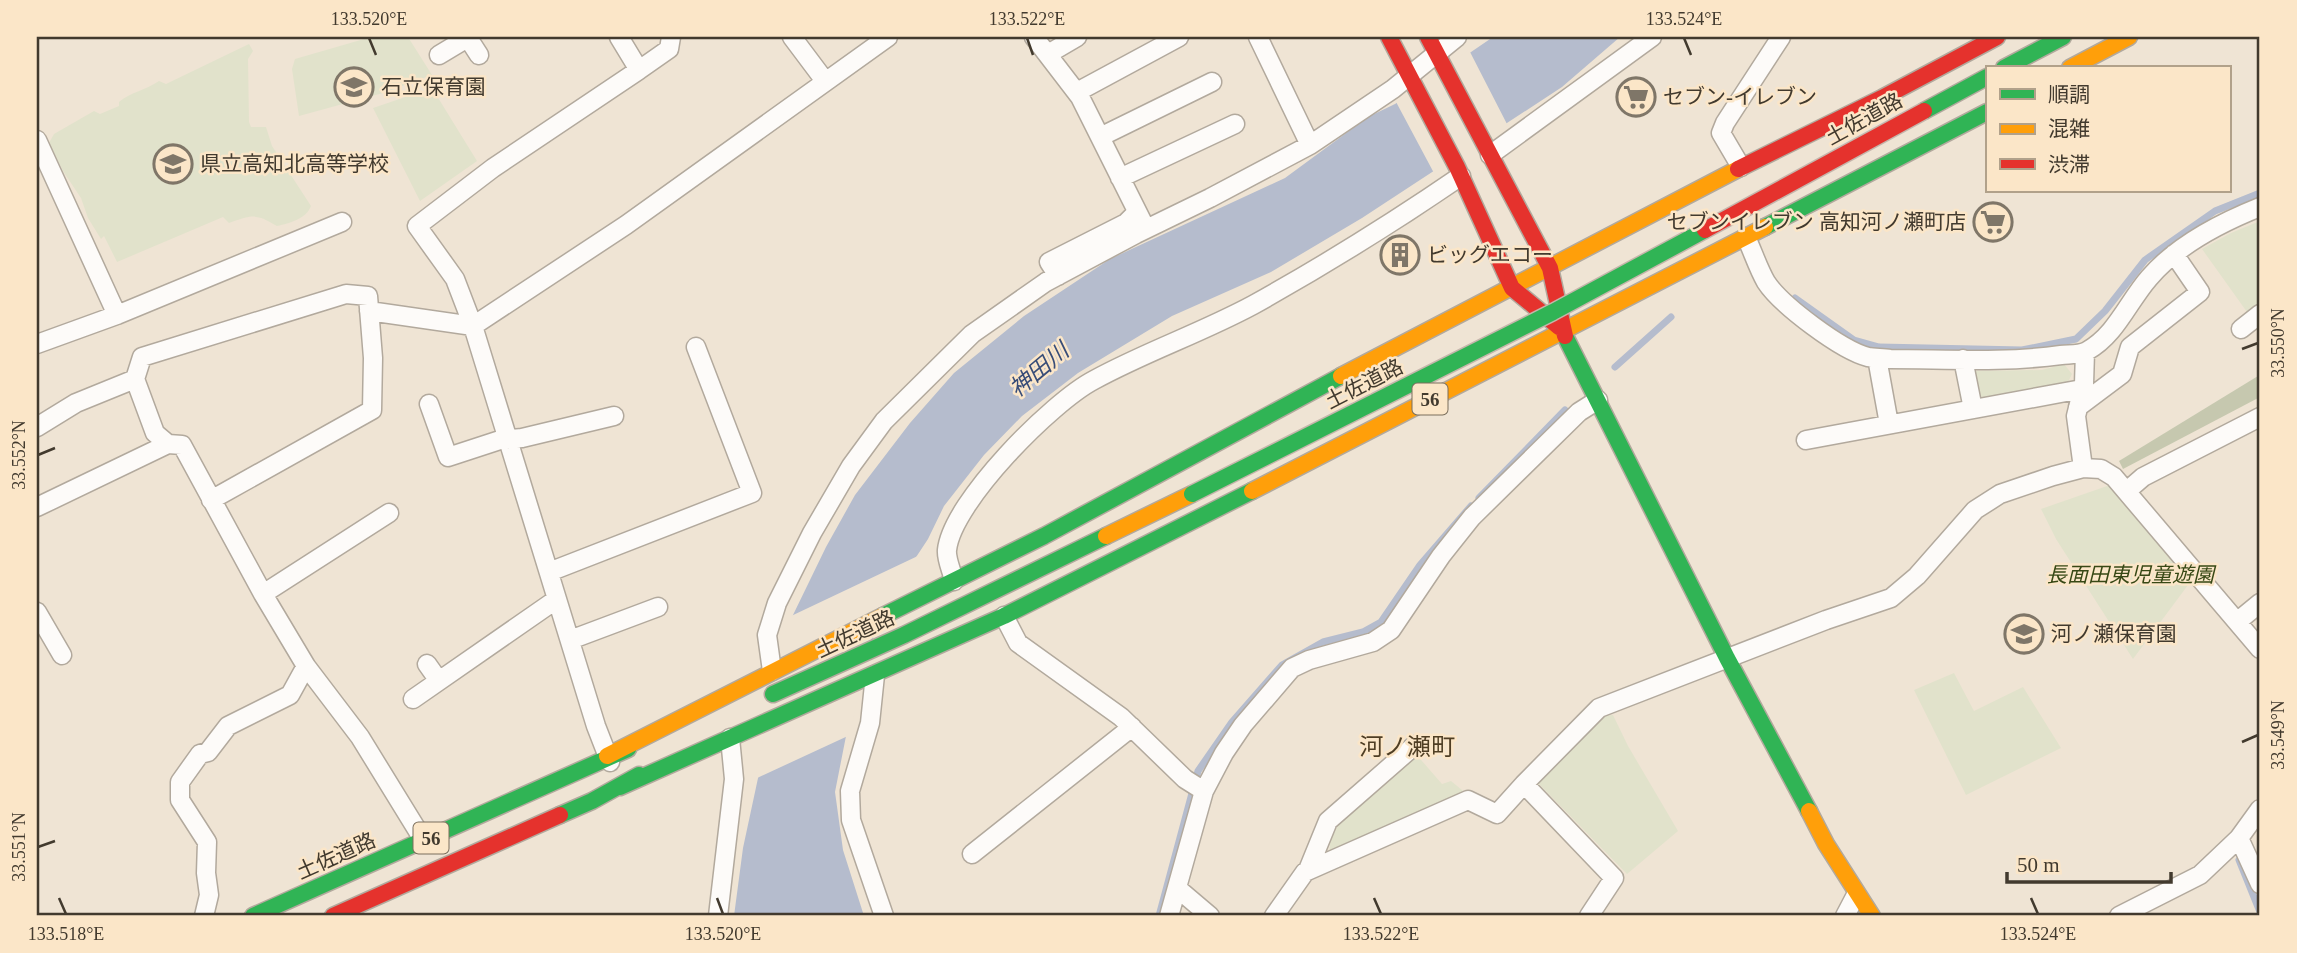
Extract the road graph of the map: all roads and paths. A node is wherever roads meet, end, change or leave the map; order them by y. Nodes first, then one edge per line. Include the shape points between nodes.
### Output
1 (619, 37) edge
2 (671, 37) edge
3 (793, 37) edge
4 (888, 37) edge
5 (1034, 37) edge
6 (1077, 37) edge
7 (1179, 37) edge
8 (1258, 37) edge
9 (1389, 37) edge
10 (1428, 37) edge
11 (1457, 37) edge
12 (1652, 37) edge
13 (1782, 37) edge
14 (1997, 37) edge
15 (2063, 37) edge
16 (2129, 37) edge
17 (465, 38) edge
18 (1048, 54) junction
19 (439, 55) dead end
20 (479, 55) dead end
21 (1440, 60) junction
22 (2008, 66) edge
23 (2074, 66) edge
24 (639, 70) junction
25 (1986, 78) edge
26 (1412, 79) junction
27 (825, 81) junction
28 (1212, 82) dead end
29 (1077, 92) junction
30 (1882, 98) junction
31 (1986, 113) edge
32 (1235, 124) dead end
33 (1100, 137) junction
34 (37, 140) edge
35 (1310, 145) junction
36 (1488, 151) junction
37 (1910, 153) junction
38 (1741, 167) junction
39 (1459, 172) junction
40 (1120, 178) junction
41 (2260, 207) edge
42 (1137, 212) junction
43 (342, 222) dead end
44 (1146, 229) junction
45 (1746, 237) junction
46 (2174, 254) junction
47 (1550, 268) junction
48 (1058, 276) junction
49 (1512, 288) junction
50 (369, 311) junction
51 (2260, 314) edge
52 (117, 315) junction
53 (473, 326) junction
54 (2241, 329) dead end
55 (1563, 331) junction
56 (37, 344) edge
57 (696, 347) dead end
58 (2085, 352) junction
59 (1877, 358) junction
60 (1963, 359) junction
61 (135, 379) junction
62 (2080, 398) junction
63 (1598, 400) junction
64 (429, 404) dead end
65 (1973, 409) junction
66 (614, 416) dead end
67 (2260, 417) edge
68 (1889, 424) junction
69 (37, 427) edge
70 (508, 439) junction
71 (1805, 440) dead end
72 (168, 444) junction
73 (2083, 468) junction
74 (2128, 490) junction
75 (211, 500) junction
76 (37, 507) edge
77 (389, 513) dead end
78 (549, 572) junction
79 (954, 581) junction
80 (263, 594) junction
81 (557, 599) junction
82 (2260, 603) edge
83 (658, 607) dead end
84 (37, 612) edge
85 (1004, 616) junction
86 (2238, 621) junction
87 (570, 640) junction
88 (2260, 649) edge
89 (62, 655) dead end
90 (1727, 658) junction
91 (427, 664) dead end
92 (306, 666) junction
93 (765, 674) junction
94 (872, 676) junction
95 (439, 681) junction
96 (413, 699) dead end
97 (759, 701) dead end
98 (1132, 727) junction
99 (730, 738) junction
100 (1415, 745) dead end
101 (607, 756) junction
102 (1524, 784) junction
103 (1196, 786) junction
104 (620, 787) junction
105 (2260, 809) edge
106 (2239, 838) junction
107 (424, 841) junction
108 (972, 854) dead end
109 (1308, 870) junction
110 (2260, 884) edge
111 (1177, 888) junction
112 (1856, 895) junction
113 (204, 916) edge
114 (253, 916) edge
115 (333, 916) edge
116 (718, 916) edge
117 (884, 916) edge
118 (1168, 916) edge
119 (1210, 916) edge
120 (1274, 916) edge
121 (1589, 916) edge
122 (1845, 916) edge
123 (1872, 916) edge
124 (2119, 916) edge

1 - 24 street
2 - 24 street via 669,49
3 - 27 street
4 - 27 street
5 - 18 street
6 - 18 street
7 - 29 street
8 - 35 street
9 - 26 main road
10 - 21 main road
11 - 21 street
12 - 36 street
13 - 38 street via 1721,133
14 - 30 main road, 56
15 - 22 main road
16 - 23 main road
17 - 19 street
17 - 20 street
18 - 29 street
21 - 26 street
21 - 36 main road
24 - 53 street via 417,226 455,279
25 - 97 main road, 土佐道路 / 56, bridge via 1553,312 1192,494
26 - 35 street
26 - 39 main road
27 - 53 street via 626,225
28 - 33 street
29 - 33 street
30 - 37 street
30 - 38 main road, 56
31 - 37 main road, 56
32 - 40 street
33 - 40 street
34 - 52 street
35 - 44 street
36 - 47 main road
37 - 45 main road, 56
38 - 47 main road, 56
39 - 49 main road
39 - 79 street via 1350,247 1252,305 1091,381 1031,429 958,516 947,550
40 - 42 street
41 - 46 street
42 - 44 street
42 - 48 street via 1126,223 1049,262
43 - 52 street
44 - 48 street
45 - 55 main road, 56
45 - 59 street via 1766,282 1779,298 1835,342
46 - 58 street via 2147,279 2108,335
46 - 62 street via 2200,292 2130,347 2122,374
47 - 49 main road, 56
47 - 55 main road
48 - 93 street via 972,334 884,421 851,466 783,587 767,635
49 - 55 main road
49 - 79 main road, 56
50 - 53 street
50 - 61 street via 368,296 346,294 142,357
50 - 75 street via 372,410
51 - 54 street
52 - 56 street
53 - 70 street
55 - 63 main road
55 - 85 main road, 56
57 - 78 street via 752,493
58 - 60 street via 2027,360
58 - 62 street
59 - 60 street
59 - 68 street
60 - 65 street
61 - 69 street via 76,403
61 - 72 street via 155,433
62 - 65 street
62 - 73 street via 2076,416
63 - 90 main road
63 - 103 street via 1578,412 1472,517 1391,630 1373,642 1292,668
64 - 70 street via 447,457
65 - 68 street
66 - 70 street
67 - 74 street via 2143,477
68 - 71 street
70 - 78 street
72 - 75 street via 182,445
72 - 76 street
73 - 74 street via 2101,469
73 - 90 street via 2000,494 1975,510 1891,598
74 - 86 street
75 - 80 street
77 - 80 street
78 - 81 street
79 - 93 main road, 56
80 - 92 street
81 - 87 street
81 - 95 street
82 - 86 street
83 - 87 street
84 - 89 street
85 - 94 main road, 56
85 - 98 street via 1018,643
86 - 88 street
87 - 101 street
90 - 102 street via 1599,708
90 - 112 main road
91 - 95 street
92 - 107 street via 360,737
92 - 113 street via 290,695 228,726 180,782 180,800 207,842 209,895
93 - 101 main road, 56
94 - 99 main road, 56
94 - 117 street via 870,723 850,791 851,820
95 - 96 street
98 - 103 street
98 - 108 street
99 - 104 main road, 56
99 - 116 street via 734,779
100 - 109 street via 1328,821
101 - 104 street
101 - 104 main road, 土佐道路 / 56 via 717,722
101 - 107 main road, 土佐道路 / 56
102 - 109 street via 1497,814 1468,800
102 - 121 street via 1614,878
103 - 111 street
104 - 115 main road, 土佐道路 / 56
105 - 106 street
106 - 110 street
106 - 124 street via 2200,874
107 - 114 main road, 土佐道路 / 56
109 - 120 street
111 - 118 street
111 - 119 street
112 - 122 street
112 - 123 main road

